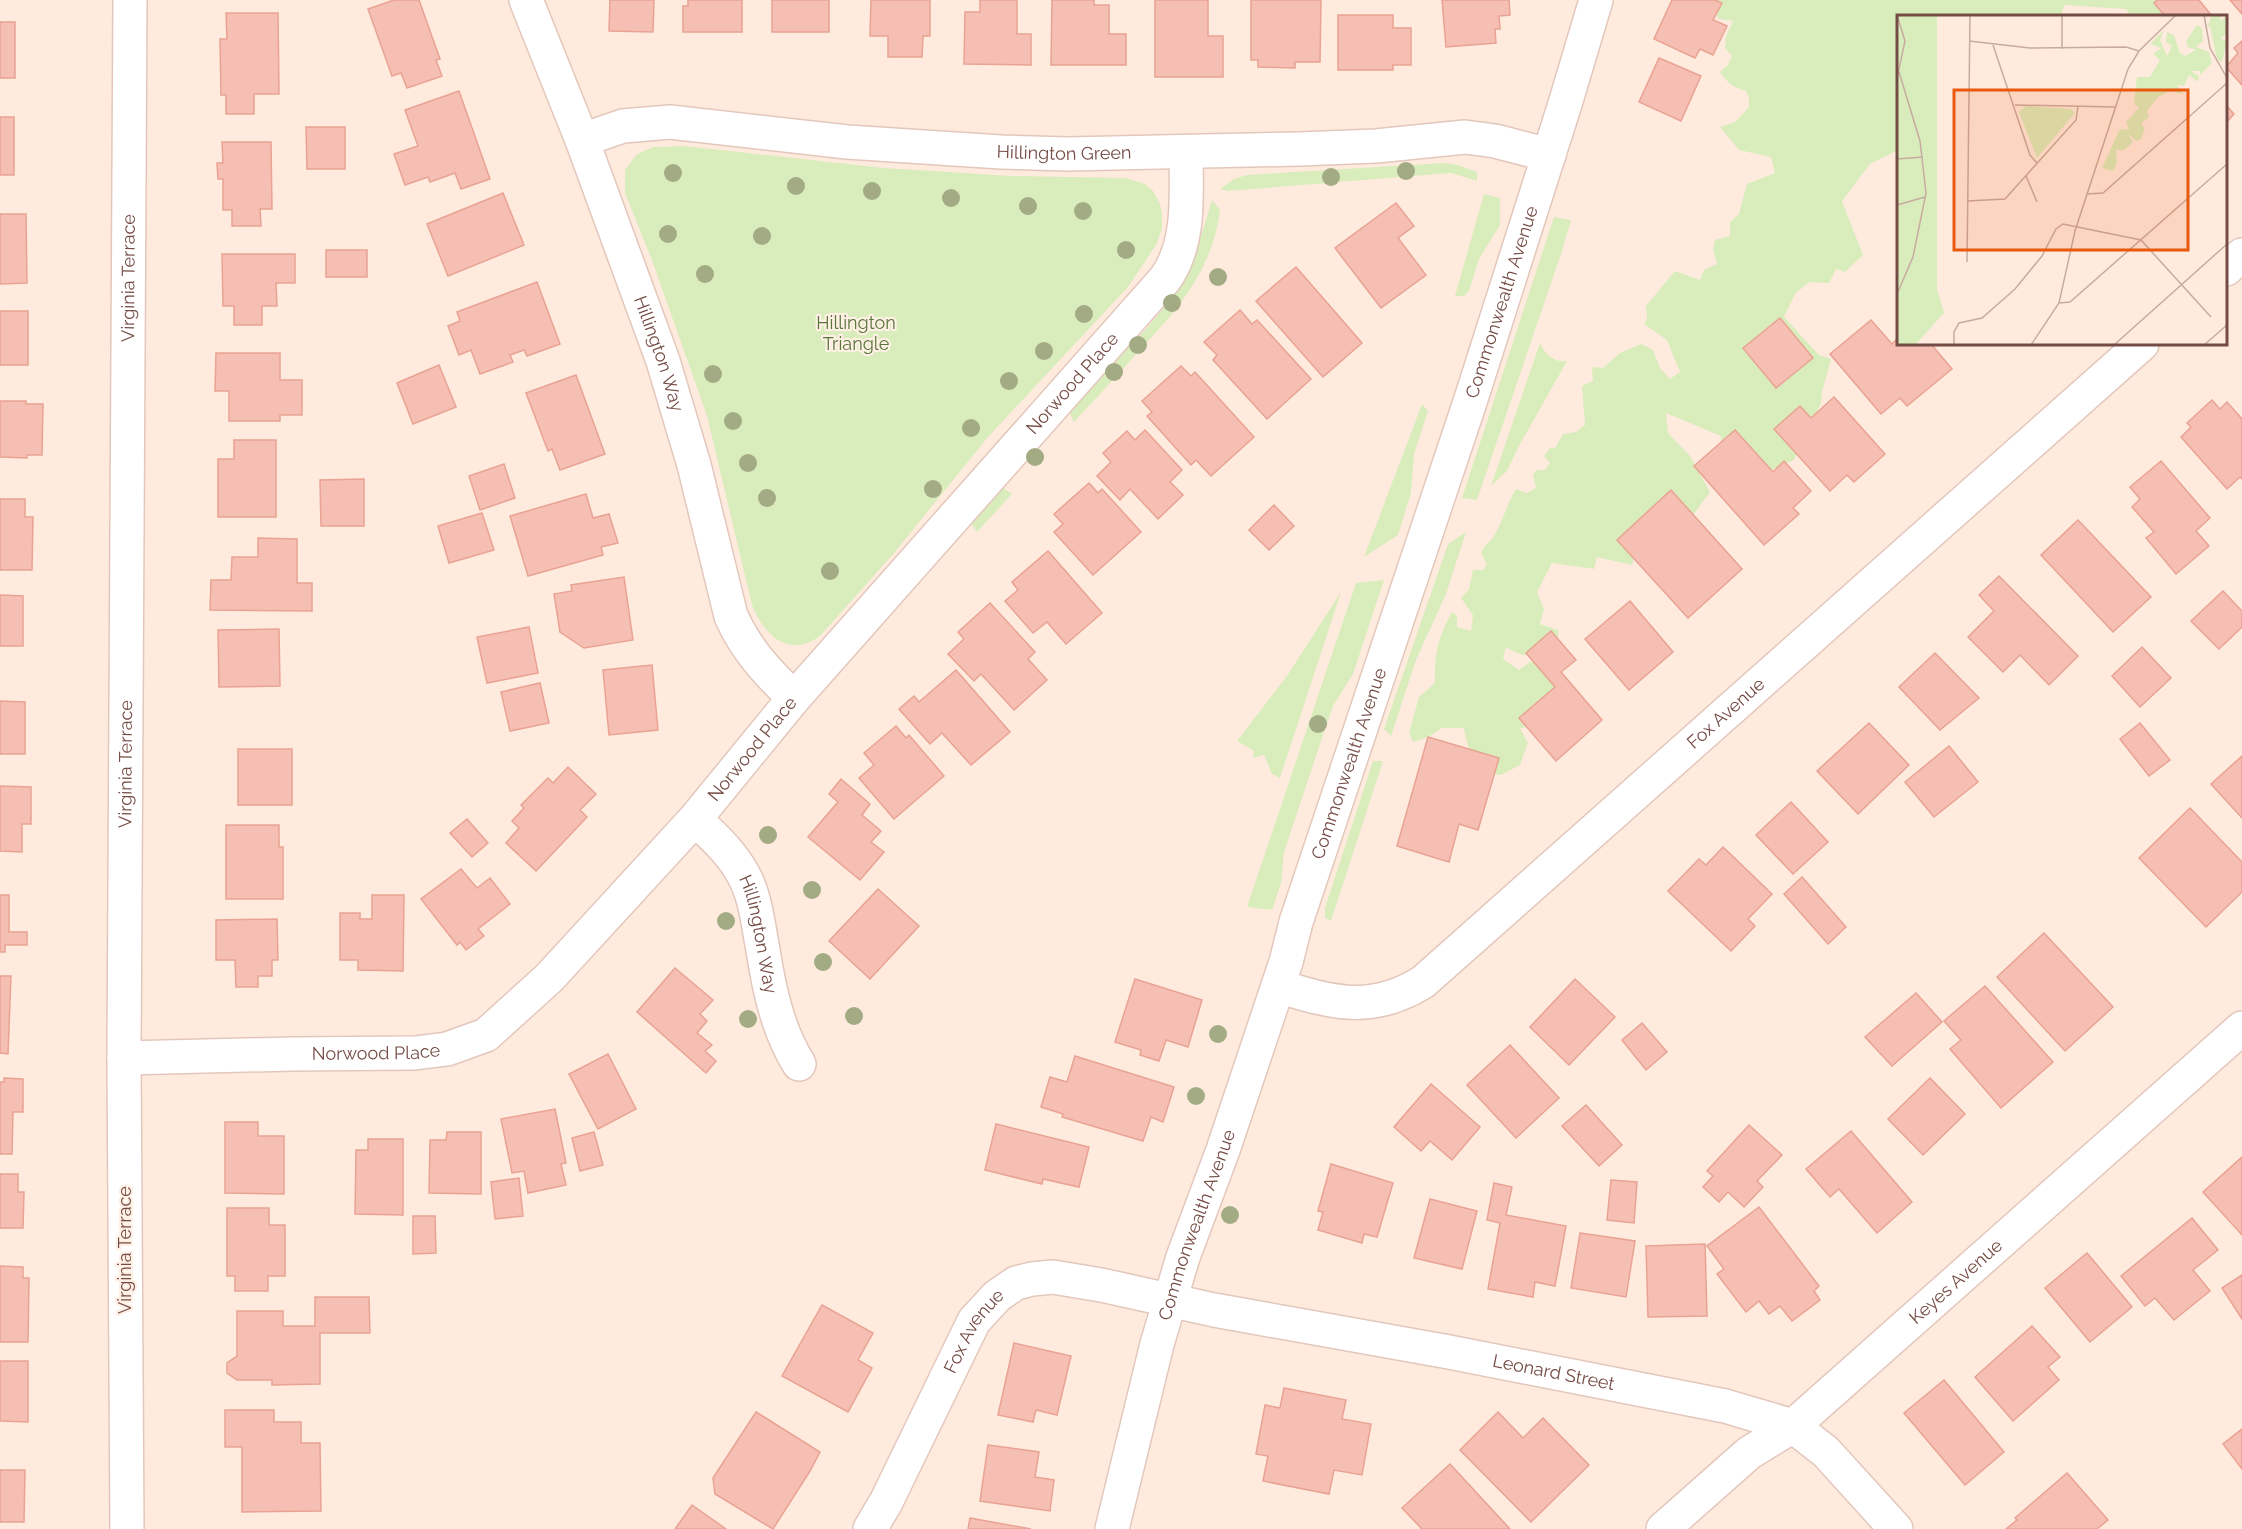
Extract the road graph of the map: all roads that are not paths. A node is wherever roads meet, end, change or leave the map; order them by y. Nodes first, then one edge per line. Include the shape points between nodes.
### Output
1 (130, 0) edge
2 (525, 0) edge
3 (1596, 0) edge
4 (582, 140) junction
5 (1186, 152) junction
6 (1549, 155) junction
7 (2242, 255) edge
8 (2227, 268) edge
9 (2141, 345) edge
10 (794, 698) junction
11 (695, 819) junction
12 (1278, 986) junction
13 (2242, 1028) edge
14 (124, 1059) junction
15 (799, 1064) dead end
16 (1170, 1301) junction
17 (1794, 1426) junction
18 (127, 1529) edge
19 (870, 1529) edge
20 (1112, 1529) edge
21 (1663, 1529) edge
22 (1896, 1529) edge

1 - 14 street, Virginia Terrace
2 - 4 street, Hillington Way
3 - 6 street, Commonwealth Avenue
4 - 5 street, Hillington Green via 623,126 670,122 921,148 1068,154
4 - 10 street, Hillington Way via 663,361 694,465 731,616 761,667
5 - 6 street, Hillington Green via 1366,146 1465,137
5 - 10 street, Norwood Place via 1185,221 1171,271
6 - 12 street, Commonwealth Avenue
7 - 8 street
9 - 12 street, Fox Avenue via 1424,982 1389,999 1353,1004
10 - 11 street, Norwood Place
11 - 14 street, Norwood Place via 549,978 486,1035 447,1049 414,1053
11 - 15 street, Hillington Way via 726,850 748,885 775,1007
12 - 16 street, Commonwealth Avenue
13 - 17 street, Keyes Avenue
14 - 18 street, Virginia Terrace
16 - 17 street, Leonard Street via 1725,1406
16 - 19 street, Fox Avenue via 1053,1277 1024,1280 1003,1291 970,1328
16 - 20 street, Commonwealth Avenue
17 - 21 street, Keyes Avenue via 1749,1453
17 - 22 street, Leonard Street via 1826,1452

